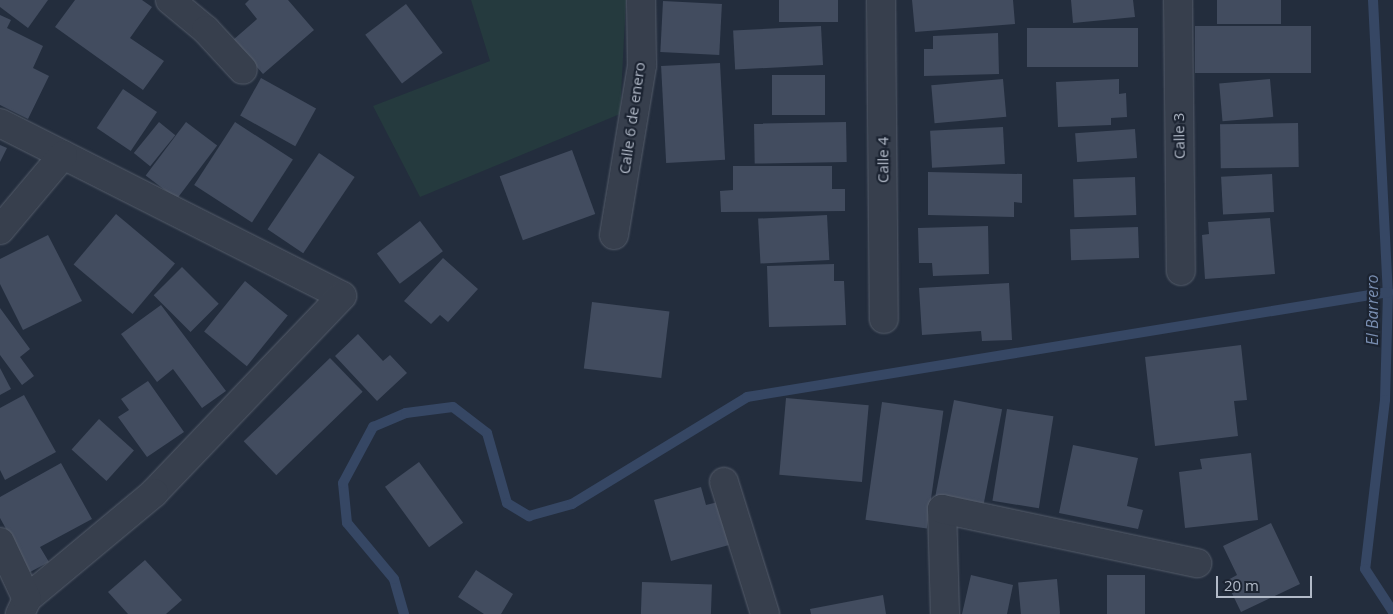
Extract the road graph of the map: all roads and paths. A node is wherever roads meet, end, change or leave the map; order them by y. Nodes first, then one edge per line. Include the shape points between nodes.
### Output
1 (170, 0) edge
2 (641, 0) edge
3 (881, 0) edge
4 (1178, 0) edge
5 (242, 70) dead end
6 (0, 123) edge
7 (63, 155) junction
8 (0, 230) edge
9 (614, 235) dead end
10 (1181, 271) dead end
11 (884, 319) dead end
12 (724, 482) dead end
13 (0, 542) edge
14 (1196, 563) dead end
15 (24, 607) edge
16 (765, 614) edge
17 (945, 614) edge

1 - 5 street via 206,30
2 - 9 street, Calle 6 de enero via 642,64
3 - 11 street, Calle 4
4 - 10 street, Calle 3
6 - 7 street
7 - 8 street
7 - 15 street via 342,296 154,493
12 - 16 street
13 - 15 street
14 - 17 street via 942,509

